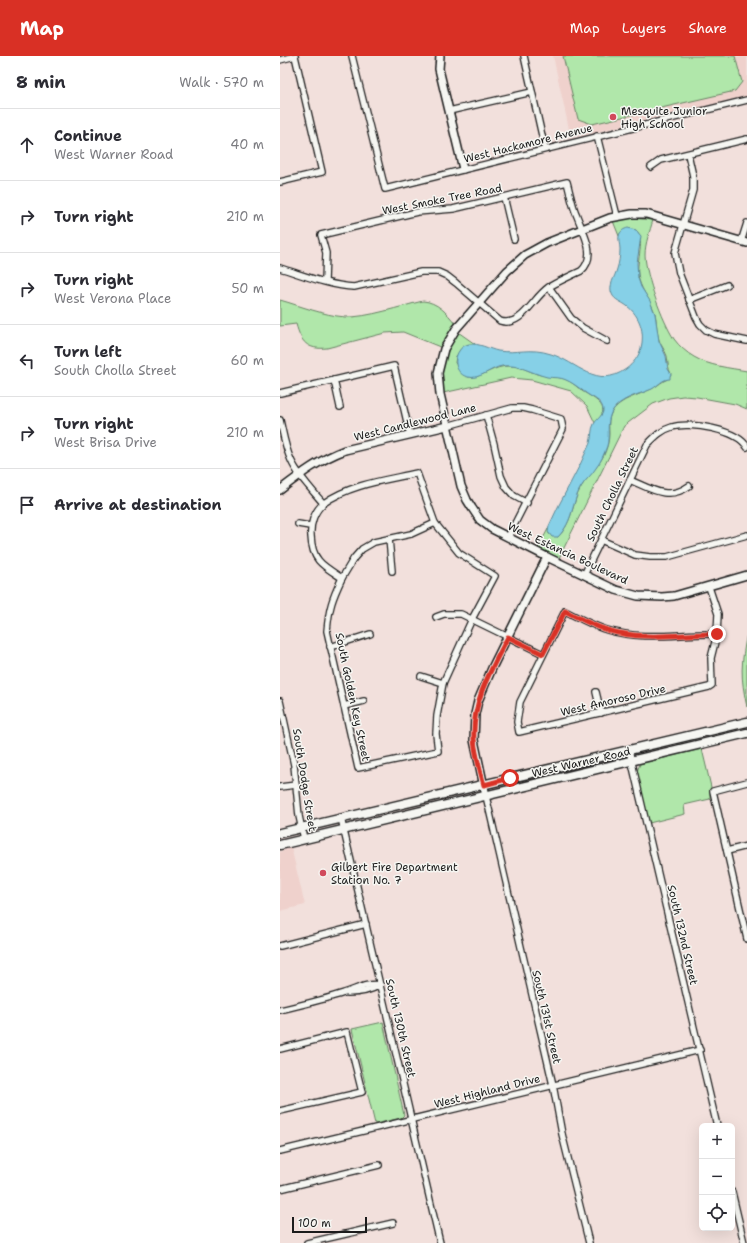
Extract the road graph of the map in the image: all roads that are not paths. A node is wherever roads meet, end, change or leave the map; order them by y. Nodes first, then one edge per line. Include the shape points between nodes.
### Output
1 (295, 56) edge
2 (352, 56) edge
3 (440, 56) edge
4 (524, 56) edge
5 (280, 60) edge
6 (532, 92) junction
7 (747, 100) edge
8 (449, 111) junction
9 (597, 136) junction
10 (747, 139) edge
11 (545, 149) junction
12 (688, 154) junction
13 (651, 167) dead end
14 (463, 169) junction
15 (280, 182) edge
16 (504, 197) junction
17 (617, 216) junction
18 (747, 223) edge
19 (684, 224) junction
20 (582, 228) junction
21 (514, 239) dead end
22 (744, 242) edge
23 (280, 268) edge
24 (325, 281) junction
25 (727, 285) dead end
26 (549, 287) junction
27 (689, 300) junction
28 (478, 303) junction
29 (607, 341) dead end
30 (747, 341) edge
31 (334, 380) junction
32 (280, 393) edge
33 (340, 407) dead end
34 (486, 416) junction
35 (280, 420) edge
36 (447, 426) junction
37 (410, 434) junction
38 (747, 447) edge
39 (300, 475) junction
40 (630, 480) junction
41 (689, 486) dead end
42 (280, 490) edge
43 (527, 503) junction
44 (323, 504) junction
45 (435, 523) junction
46 (298, 524) dead end
47 (310, 526) junction
48 (747, 535) edge
49 (508, 537) junction
50 (390, 539) junction
51 (601, 540) junction
52 (547, 557) junction
53 (392, 571) dead end
54 (584, 575) junction
55 (747, 575) edge
56 (342, 578) junction
57 (710, 587) junction
58 (436, 617) dead end
59 (472, 619) junction
60 (370, 634) dead end
61 (717, 634) junction
62 (508, 637) junction
63 (330, 647) junction
64 (543, 654) junction
65 (421, 676) dead end
66 (443, 683) junction
67 (596, 692) dead end
68 (280, 701) edge
69 (364, 701) dead end
70 (344, 706) junction
71 (281, 713) edge
72 (602, 713) junction
73 (747, 722) edge
74 (747, 733) edge
75 (629, 750) junction
76 (633, 761) junction
77 (747, 782) edge
78 (296, 785) junction
79 (484, 785) junction
80 (280, 787) edge
81 (486, 796) junction
82 (341, 818) junction
83 (302, 828) junction
84 (344, 830) junction
85 (280, 833) edge
86 (304, 839) junction
87 (280, 845) edge
88 (747, 846) edge
89 (726, 851) junction
90 (366, 924) junction
91 (747, 939) edge
92 (280, 946) edge
93 (380, 985) junction
94 (280, 1010) edge
95 (280, 1049) edge
96 (700, 1050) junction
97 (553, 1085) junction
98 (280, 1111) edge
99 (412, 1120) junction
100 (716, 1123) edge
101 (280, 1151) edge
102 (379, 1165) dead end
103 (280, 1189) edge
104 (733, 1195) edge
105 (393, 1223) dead end
106 (307, 1243) edge
107 (440, 1243) edge
108 (589, 1243) edge
109 (744, 1243) edge

1 - 5 street
1 - 15 street via 322,172
2 - 14 street, West Hackamore Avenue via 385,189
3 - 8 street via 439,68
4 - 6 street
6 - 8 street
6 - 11 street
7 - 9 street, West Hackamore Avenue
8 - 14 street
9 - 11 street, West Hackamore Avenue
9 - 17 street
10 - 12 street
11 - 14 street, West Hackamore Avenue
12 - 13 street via 661,160
12 - 19 street via 694,182
16 - 20 street, West Smoke Tree Road via 567,182
16 - 21 street
16 - 24 street, West Smoke Tree Road via 453,209 418,212 321,235 326,253
17 - 19 street, West Estancia Boulevard via 646,214
17 - 20 street, West Estancia Boulevard
18 - 22 street
19 - 22 street, West Estancia Boulevard
19 - 27 street via 675,259
20 - 26 street via 589,250 588,262 581,271
20 - 28 street, West Estancia Boulevard via 525,255
23 - 24 street
24 - 28 street via 354,287 413,273 438,272 447,276
25 - 27 street
26 - 28 street via 517,320 509,322 500,321
26 - 29 street via 571,318
27 - 30 street via 696,317 706,330
28 - 36 street, West Estancia Boulevard via 456,328 441,356 438,382
31 - 32 street
31 - 33 street
31 - 37 street via 394,366
34 - 36 street, West Candlewood Lane
34 - 43 street via 506,487 514,496
34 - 43 street, West Candlewood Lane via 512,408 523,408 556,417 563,423 563,429
35 - 39 street via 287,449
36 - 37 street, West Candlewood Lane
36 - 49 street, West Estancia Boulevard via 461,486 467,500 480,520
37 - 39 street, West Candlewood Lane via 338,452 319,461
38 - 40 street, South Cholla Street via 737,437 707,428 686,425 672,427 657,434 647,445
39 - 42 street, West Candlewood Lane
39 - 44 street
40 - 41 street via 654,491 668,493 680,492
40 - 51 street, South Cholla Street
43 - 49 street
44 - 45 street via 344,492 362,486 417,473
44 - 47 street via 315,513
45 - 50 street, South Golden Key Street via 411,534
45 - 59 street via 459,553 496,576
46 - 47 street
47 - 56 street via 313,551 320,564
48 - 51 street via 667,557 635,555
49 - 52 street, West Estancia Boulevard
50 - 53 street
50 - 56 street, South Golden Key Street via 374,542 362,549
51 - 54 street, South Cholla Street
52 - 54 street, West Estancia Boulevard
52 - 62 street
54 - 57 street, West Estancia Boulevard via 616,590 638,596 674,596
55 - 57 street, West Estancia Boulevard
56 - 63 street, South Golden Key Street via 329,611 327,631
57 - 61 street via 718,614
58 - 59 street via 444,614 461,614
59 - 62 street
59 - 66 street
60 - 63 street
61 - 64 street via 664,637 626,634 606,630 565,611
61 - 72 street, West Amoroso Drive via 711,658 712,685
62 - 64 street
62 - 79 street via 482,691 475,714 474,740
63 - 70 street, South Golden Key Street
64 - 72 street, West Amoroso Drive via 520,702 517,722 519,732
65 - 66 street
66 - 70 street, South Golden Key Street via 437,716 438,751 358,768
67 - 72 street
68 - 71 street, South Dodge Street
69 - 70 street
71 - 78 street, South Dodge Street via 294,765
73 - 75 main road, West Warner Road
74 - 76 main road, West Warner Road
75 - 76 street, South 132nd Street
75 - 79 main road, West Warner Road
76 - 81 main road, West Warner Road
76 - 96 street, South 132nd Street
77 - 89 street via 713,791
78 - 80 street
78 - 83 street, South Dodge Street
79 - 81 street
79 - 82 main road, West Warner Road
81 - 84 main road, West Warner Road
81 - 97 street, South 131st Street
82 - 83 main road, West Warner Road
82 - 84 street, South 130th Street
83 - 85 main road, West Warner Road
83 - 86 street, South Dodge Street
84 - 86 main road, West Warner Road
84 - 90 street, South 130th Street
86 - 87 main road, West Warner Road
88 - 89 street
89 - 91 street
90 - 92 street
90 - 93 street, South 130th Street
93 - 94 street via 356,988 346,993
93 - 99 street, South 130th Street
95 - 98 street via 348,1032 362,1092
96 - 97 street, West Highland Drive
96 - 100 street, South 132nd Street
97 - 99 street, West Highland Drive
97 - 108 street, South 131st Street via 562,1134
99 - 101 street, West Highland Drive
99 - 107 street, South 130th Street
102 - 103 street
104 - 109 street
105 - 106 street

